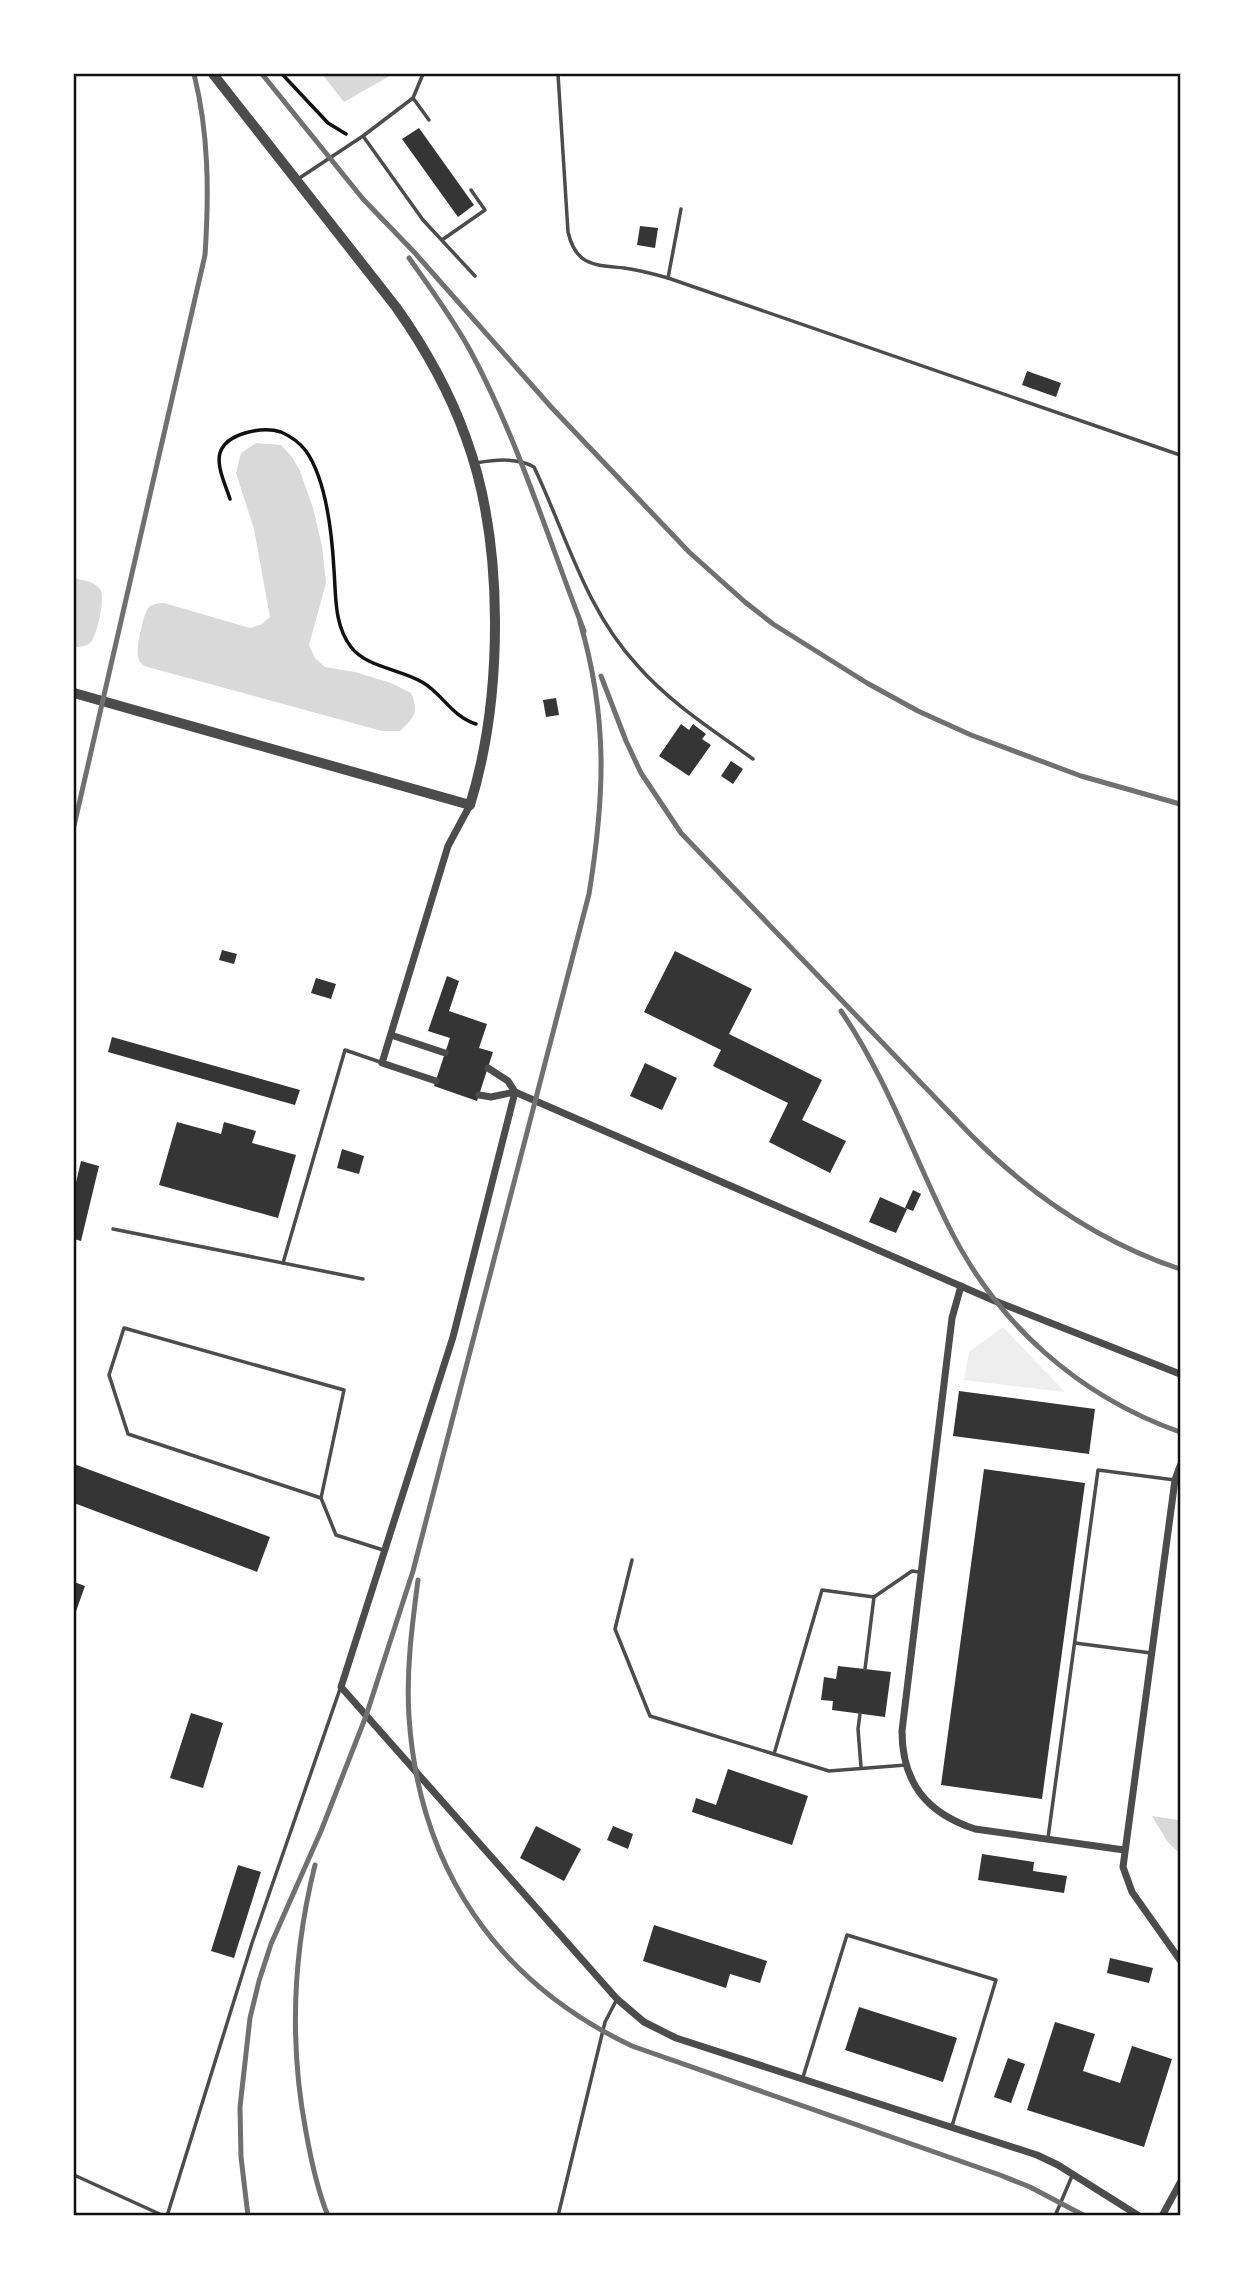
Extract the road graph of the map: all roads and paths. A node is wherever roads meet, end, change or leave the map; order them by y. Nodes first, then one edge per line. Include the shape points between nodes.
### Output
1 (213, 74) edge
2 (282, 74) edge
3 (423, 74) edge
4 (558, 74) edge
5 (413, 98) junction
6 (429, 120) dead end
7 (363, 136) junction
8 (296, 180) junction
9 (471, 190) dead end
10 (681, 209) dead end
11 (442, 240) junction
12 (475, 276) dead end
13 (668, 278) junction
14 (1181, 455) edge
15 (474, 463) junction
16 (230, 499) dead end
17 (74, 693) edge
18 (488, 726) junction
19 (753, 759) dead end
20 (470, 805) junction
21 (391, 1035) junction
22 (445, 1053) dead end
23 (382, 1063) junction
24 (488, 1068) dead end
25 (436, 1081) dead end
26 (514, 1092) junction
27 (479, 1096) dead end
28 (113, 1229) dead end
29 (282, 1263) junction
30 (363, 1279) dead end
31 (961, 1286) junction
32 (1181, 1374) edge
33 (1181, 1466) edge
34 (1175, 1480) junction
35 (321, 1498) junction
36 (384, 1551) junction
37 (632, 1560) dead end
38 (922, 1573) junction
39 (874, 1597) junction
40 (1074, 1643) junction
41 (1151, 1653) junction
42 (865, 1669) dead end
43 (341, 1687) junction
44 (860, 1714) dead end
45 (774, 1754) junction
46 (906, 1765) junction
47 (861, 1768) junction
48 (1048, 1839) junction
49 (1124, 1850) junction
50 (1181, 1960) edge
51 (617, 1999) junction
52 (803, 2079) junction
53 (951, 2127) junction
54 (1073, 2174) junction
55 (74, 2175) edge
56 (1181, 2183) edge
57 (166, 2216) edge
58 (558, 2216) edge
59 (1055, 2216) edge
60 (1139, 2216) edge
61 (1161, 2216) edge

1 - 8 street
2 - 7 path via 328,123
3 - 5 lane
4 - 13 lane via 571,245 590,264
5 - 6 lane
5 - 7 lane
7 - 8 lane
7 - 11 lane
8 - 15 street via 418,338 454,405
9 - 11 lane via 485,209
10 - 13 lane
11 - 12 lane
13 - 14 lane
15 - 18 street via 486,515 494,598
15 - 19 lane via 511,461 534,467 581,579 606,625 635,664 672,700
16 - 18 path via 219,453 226,442 261,430 279,431 294,439 306,451 324,498 343,636 353,650 372,662 425,684 455,714
17 - 20 street
18 - 20 street
20 - 21 street via 449,846
21 - 22 street
21 - 23 street
23 - 25 street
23 - 29 lane via 345,1050
24 - 26 street
26 - 27 street
26 - 31 street
26 - 36 street via 453,1337
28 - 29 lane
29 - 30 lane
31 - 32 street
31 - 38 street via 952,1318
33 - 34 street
34 - 40 lane via 1098,1470
34 - 41 street
35 - 35 lane via 344,1391 124,1328 109,1375 128,1434
35 - 36 lane via 336,1535
36 - 43 street
37 - 45 lane via 615,1629 650,1716
38 - 39 lane via 912,1572
38 - 46 street via 902,1731
39 - 42 lane
39 - 45 lane via 822,1590
40 - 41 lane
40 - 48 lane
41 - 49 street
43 - 51 street
43 - 57 lane via 252,1943
44 - 47 lane
45 - 47 lane via 829,1771
46 - 47 lane
46 - 48 street via 921,1795 945,1817 975,1829
48 - 49 street
49 - 50 street via 1127,1884
51 - 52 street via 660,2031
51 - 58 lane via 606,2022
52 - 53 street
52 - 53 lane via 847,1935 996,1980
53 - 54 street via 1037,2155
54 - 59 lane
54 - 60 street
55 - 57 lane
56 - 61 street

